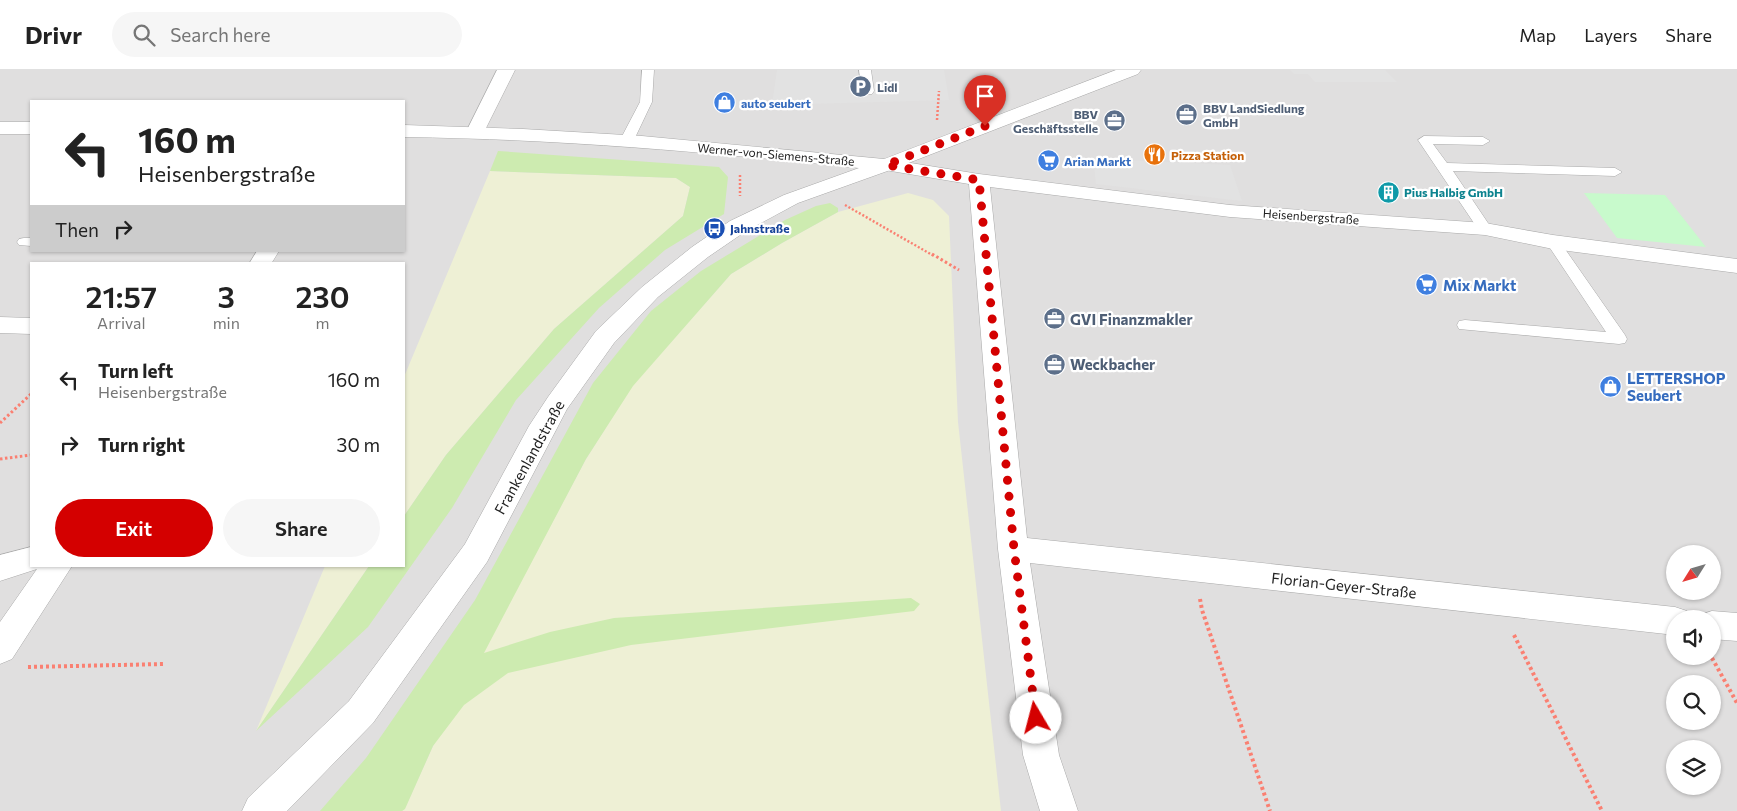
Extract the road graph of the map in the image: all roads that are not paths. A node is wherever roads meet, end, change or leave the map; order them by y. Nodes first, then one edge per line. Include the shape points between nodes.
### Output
1 (506, 70) edge
2 (648, 70) edge
3 (865, 70) edge
4 (1132, 70) edge
5 (868, 91) dead end
6 (0, 128) edge
7 (30, 128) edge
8 (405, 131) edge
9 (475, 132) junction
10 (1483, 141) dead end
11 (626, 142) junction
12 (886, 165) junction
13 (1443, 167) junction
14 (1615, 172) dead end
15 (979, 180) junction
16 (1485, 229) junction
17 (1552, 242) junction
18 (1737, 266) edge
19 (0, 325) edge
20 (1465, 325) dead end
21 (30, 326) edge
22 (1014, 549) junction
23 (30, 559) edge
24 (56, 567) edge
25 (0, 568) edge
26 (1666, 620) edge
27 (1721, 626) edge
28 (1737, 627) edge
29 (10, 658) edge
30 (261, 811) edge
31 (1059, 811) edge

1 - 9 street
2 - 11 lane via 646,102
3 - 5 lane
4 - 12 street, Werner-von-Siemens-Straße
6 - 7 street
8 - 9 street, Werner-von-Siemens-Straße
9 - 11 street, Werner-von-Siemens-Straße
10 - 13 lane via 1424,140
11 - 12 street, Werner-von-Siemens-Straße
12 - 15 street, Heisenbergstraße
12 - 30 street, Frankenlandstraße via 791,199 738,226 675,270 604,337 539,433 476,553 361,712
13 - 14 lane
13 - 16 lane
15 - 16 street, Heisenbergstraße via 1230,211
15 - 22 street
16 - 17 street, Heisenbergstraße
17 - 18 street, Heisenbergstraße
17 - 20 lane via 1618,339
19 - 21 street
22 - 26 street, Florian-Geyer-Straße
22 - 31 street via 1042,755
23 - 25 street
24 - 29 street
27 - 28 street

